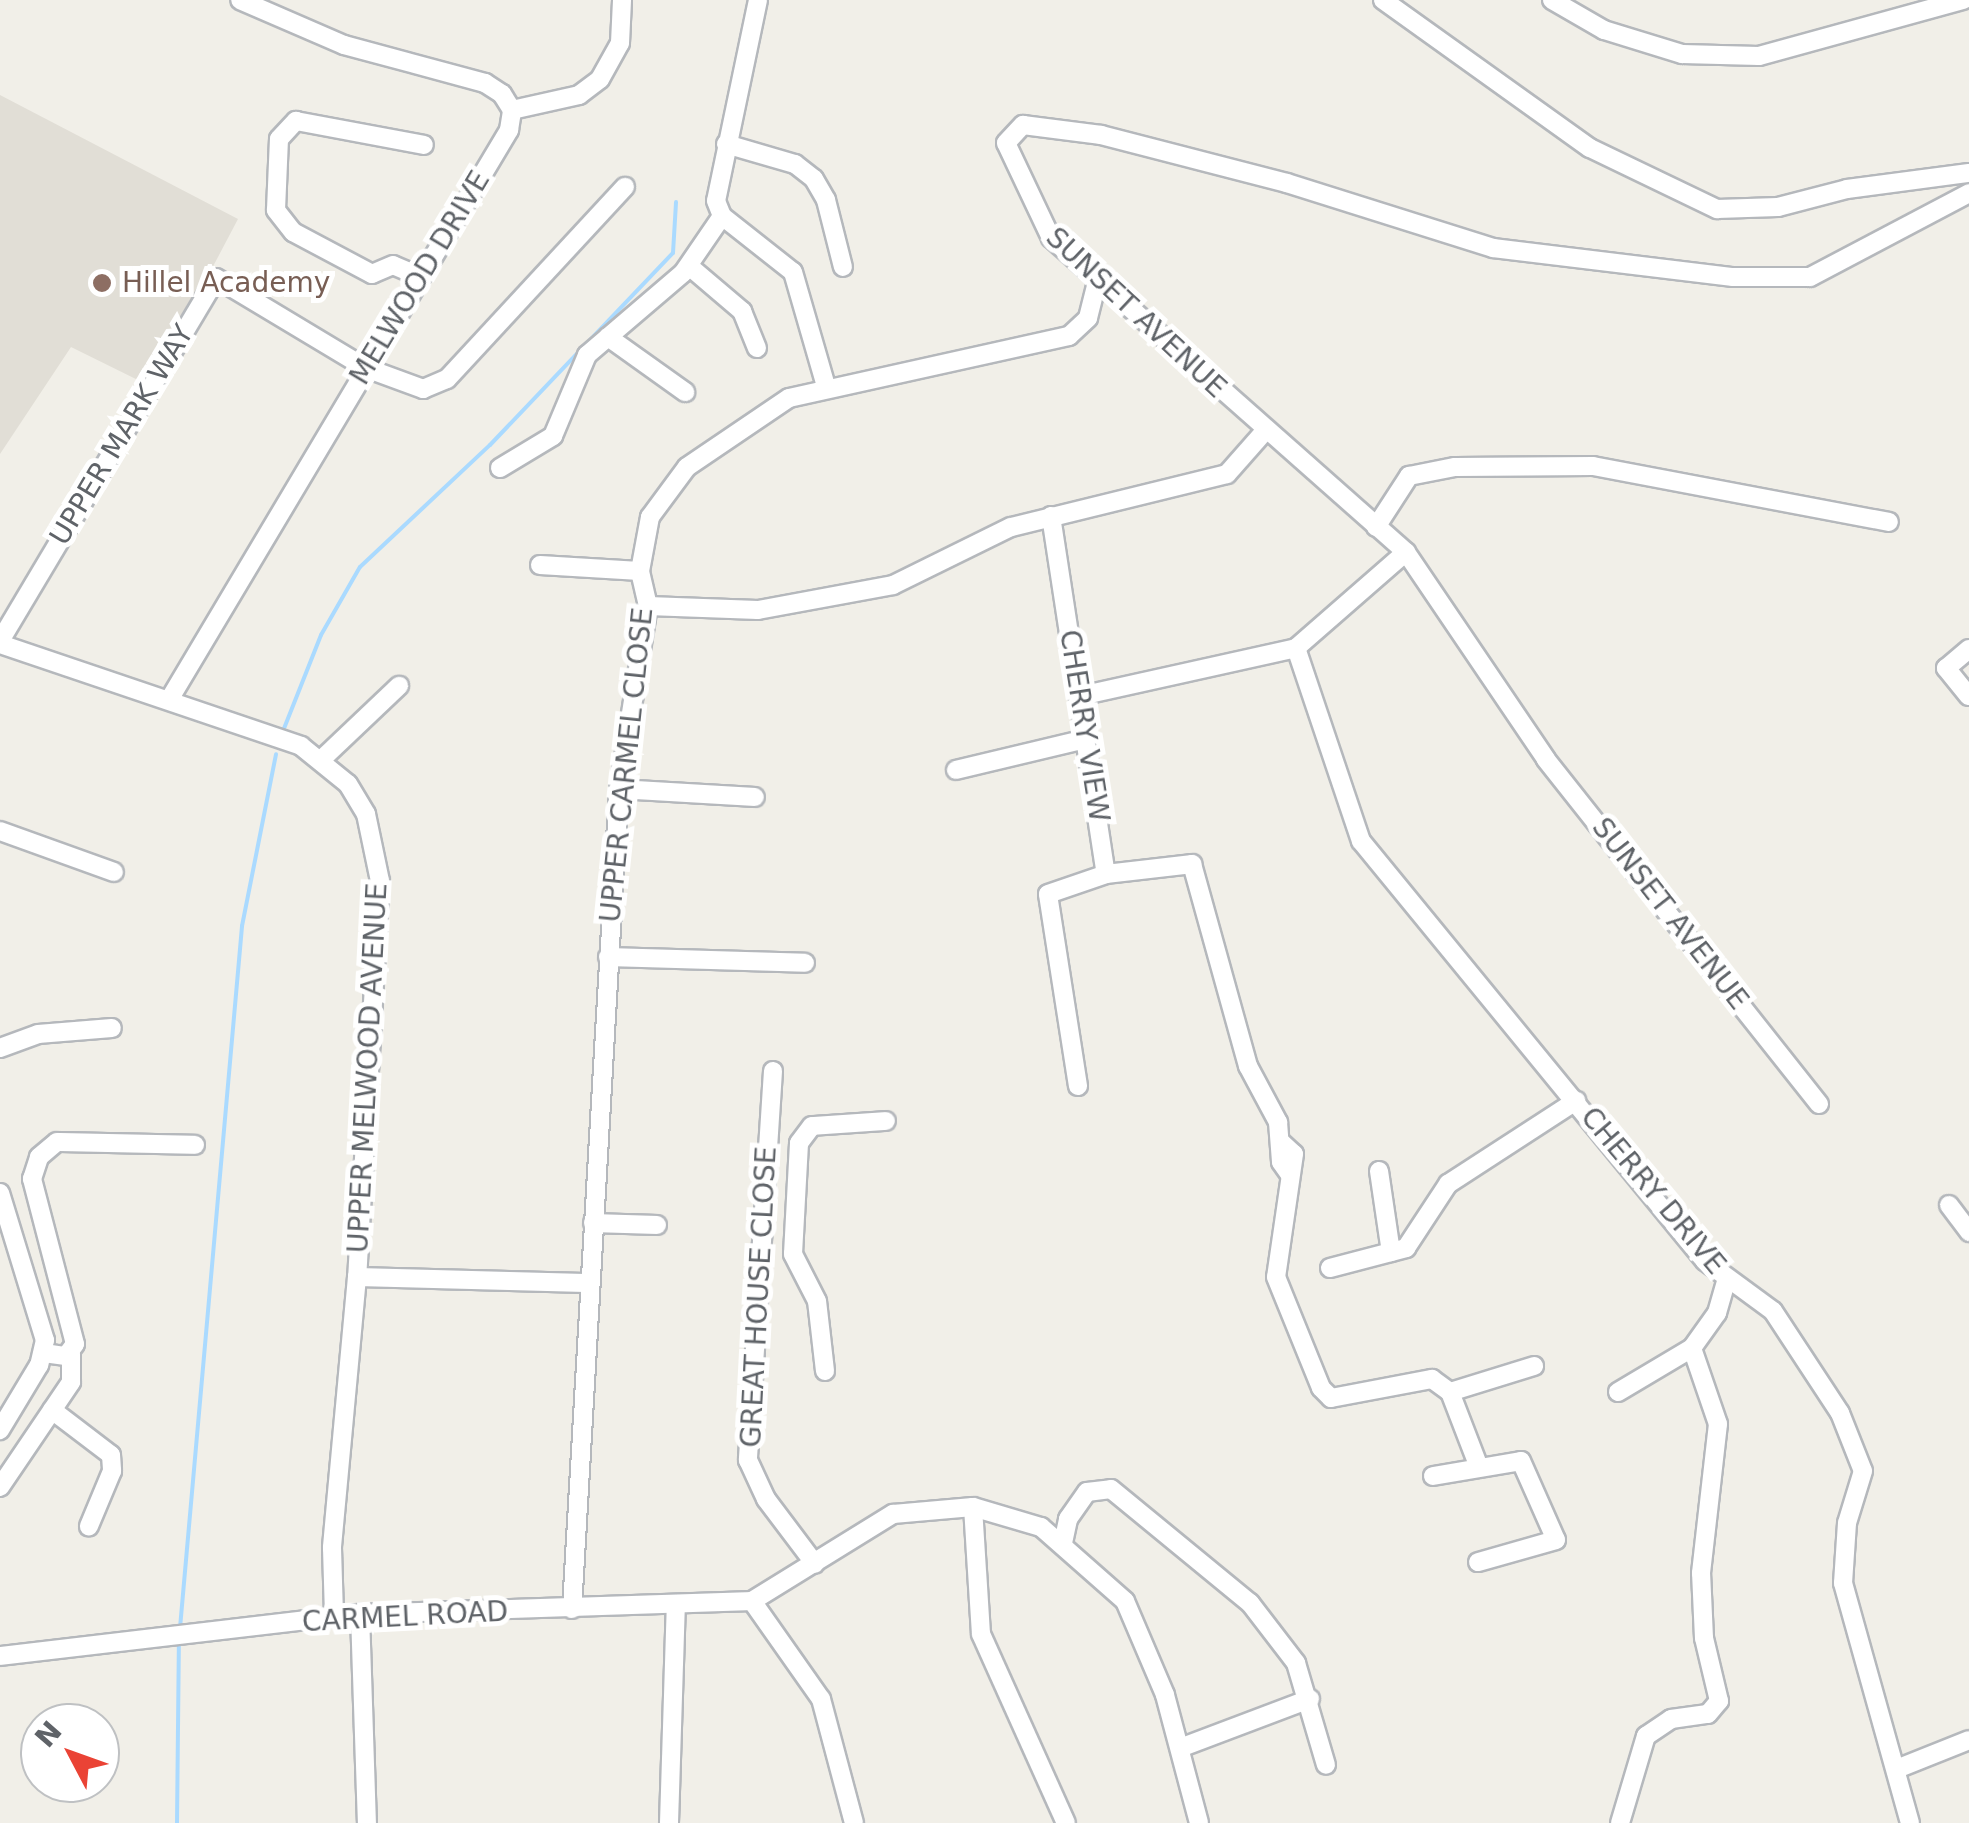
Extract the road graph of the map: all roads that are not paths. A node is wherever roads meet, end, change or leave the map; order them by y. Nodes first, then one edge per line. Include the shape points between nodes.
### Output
1 (240, 0) edge
2 (622, 0) edge
3 (758, 0) edge
4 (1382, 0) edge
5 (1552, 0) edge
6 (1962, 0) edge
7 (512, 110) junction
8 (726, 144) junction
9 (424, 145) dead end
10 (1969, 173) edge
11 (625, 187) dead end
12 (1969, 193) edge
13 (722, 216) junction
14 (688, 266) junction
15 (843, 267) dead end
16 (420, 277) junction
17 (1097, 284) junction
18 (608, 337) junction
19 (756, 348) dead end
20 (366, 368) junction
21 (826, 386) junction
22 (685, 392) dead end
23 (1264, 432) junction
24 (500, 468) dead end
25 (1051, 516) junction
26 (1889, 522) dead end
27 (1376, 527) junction
28 (1406, 552) junction
29 (540, 565) dead end
30 (640, 571) junction
31 (648, 606) junction
32 (0, 642) edge
33 (1296, 648) junction
34 (1969, 648) edge
35 (399, 686) dead end
36 (1080, 696) junction
37 (1969, 696) edge
38 (169, 700) junction
39 (1086, 739) junction
40 (323, 758) junction
41 (956, 770) dead end
42 (619, 789) junction
43 (755, 797) dead end
44 (0, 831) edge
45 (114, 872) dead end
46 (1106, 874) junction
47 (608, 956) junction
48 (805, 963) dead end
49 (112, 1028) dead end
50 (0, 1048) edge
51 (773, 1071) dead end
52 (1078, 1086) dead end
53 (1576, 1101) junction
54 (1818, 1104) dead end
55 (886, 1121) dead end
56 (195, 1145) dead end
57 (1379, 1170) dead end
58 (766, 1188) junction
59 (795, 1190) junction
60 (0, 1193) edge
61 (1949, 1205) dead end
62 (593, 1223) junction
63 (658, 1226) dead end
64 (1969, 1232) edge
65 (1391, 1252) junction
66 (1330, 1268) dead end
67 (357, 1277) junction
68 (1727, 1278) junction
69 (586, 1283) junction
70 (1692, 1348) junction
71 (44, 1353) junction
72 (72, 1354) junction
73 (1534, 1366) dead end
74 (825, 1371) dead end
75 (1450, 1392) junction
76 (1618, 1392) dead end
77 (52, 1410) junction
78 (0, 1430) edge
79 (1479, 1467) junction
80 (1433, 1476) dead end
81 (0, 1486) edge
82 (973, 1507) junction
83 (88, 1526) dead end
84 (1063, 1543) junction
85 (1478, 1562) dead end
86 (814, 1564) junction
87 (752, 1601) junction
88 (676, 1606) junction
89 (572, 1609) junction
90 (360, 1614) junction
91 (334, 1616) junction
92 (0, 1656) edge
93 (1310, 1699) junction
94 (1969, 1740) edge
95 (1180, 1748) junction
96 (1326, 1765) dead end
97 (1900, 1768) junction
98 (367, 1823) edge
99 (668, 1823) edge
100 (854, 1823) edge
101 (1066, 1823) edge
102 (1199, 1823) edge
103 (1620, 1823) edge
104 (1910, 1823) edge

1 - 7 street via 344,45 485,83
2 - 7 street via 620,43 600,79 579,96
3 - 8 street
4 - 10 street via 1590,148 1717,208 1778,207 1847,188
5 - 6 street via 1604,30 1682,54 1759,56
7 - 16 street, MELWOOD DRIVE via 509,130
8 - 13 street via 716,188
8 - 15 street via 795,164 814,179
9 - 16 street via 296,121 280,139 276,210 293,232 372,274 393,265
11 - 20 street via 447,379 410,388
12 - 17 street, SUNSET AVENUE via 1810,276 1733,277 1493,248 1287,183 1101,136 1023,124 1006,143 1043,228
13 - 14 street
13 - 21 street via 793,272
14 - 18 street
14 - 19 street via 742,310
16 - 20 street, MELWOOD DRIVE
17 - 21 street, UPPER CARMEL CLOSE via 1088,318 1069,336
17 - 23 street, SUNSET AVENUE
18 - 22 street
18 - 24 street via 580,365 552,436
20 - 32 street, UPPER MARK WAY via 216,278
20 - 38 street, MELWOOD DRIVE
21 - 30 street, UPPER CARMEL CLOSE via 789,398 688,467 656,503
23 - 25 street via 1227,474
23 - 27 street, SUNSET AVENUE
25 - 31 street via 1011,527 893,586 758,610
25 - 36 street, CHERRY VIEW
26 - 27 street via 1745,500 1593,466 1474,467 1409,476
27 - 28 street, SUNSET AVENUE
28 - 33 street
28 - 54 street, SUNSET AVENUE via 1546,759
29 - 30 street
30 - 31 street, UPPER CARMEL CLOSE
31 - 42 street, UPPER CARMEL CLOSE
32 - 38 street
33 - 36 street
33 - 53 street, CHERRY DRIVE via 1361,841
34 - 37 street via 1946,668
35 - 40 street
36 - 39 street, CHERRY VIEW
38 - 40 street
39 - 41 street
39 - 46 street, CHERRY VIEW
40 - 67 street, UPPER MELWOOD AVENUE via 366,814 380,881
42 - 43 street
42 - 47 street, UPPER CARMEL CLOSE
44 - 45 street
46 - 52 street via 1048,894
46 - 75 street via 1186,862 1196,868 1248,1066 1290,1175 1276,1277 1325,1395 1424,1377
47 - 48 street
47 - 62 street, UPPER CARMEL CLOSE
49 - 50 street via 38,1034
51 - 58 street, GREAT HOUSE CLOSE
53 - 65 street via 1448,1184 1414,1242
53 - 68 street, CHERRY DRIVE via 1705,1260
55 - 59 street via 808,1128 799,1144
56 - 72 street via 57,1142 39,1156 32,1179 75,1344
57 - 65 street
58 - 59 street
58 - 86 street, GREAT HOUSE CLOSE via 748,1460 766,1499
59 - 74 street via 793,1254 817,1301
60 - 71 street
61 - 64 street
62 - 63 street
62 - 69 street, UPPER CARMEL CLOSE
65 - 66 street
67 - 69 street
67 - 91 street, UPPER MELWOOD AVENUE via 332,1548
68 - 70 street via 1717,1314
68 - 97 street, CHERRY DRIVE via 1772,1311 1802,1347 1855,1444 1863,1471 1847,1523 1843,1583
69 - 89 street, UPPER CARMEL CLOSE
70 - 76 street
70 - 103 street via 1718,1424 1701,1573 1704,1638 1719,1701 1708,1714 1671,1720 1646,1736
71 - 72 street
71 - 78 street
72 - 77 street via 70,1382
73 - 75 street
75 - 79 street
77 - 81 street
77 - 83 street via 111,1455 112,1471
79 - 80 street
79 - 85 street via 1521,1461 1556,1540
82 - 84 street via 1041,1527
82 - 86 street via 893,1514
82 - 101 street via 981,1634
84 - 93 street via 1068,1519 1087,1492 1111,1489 1250,1603 1277,1632
84 - 95 street via 1125,1601
86 - 87 street
87 - 88 street, CARMEL ROAD
87 - 100 street via 821,1699
88 - 89 street, CARMEL ROAD
88 - 99 street
89 - 90 street, CARMEL ROAD
90 - 91 street, CARMEL ROAD
90 - 98 street
91 - 92 street, CARMEL ROAD via 193,1639
93 - 95 street
93 - 96 street
94 - 97 street
95 - 102 street
97 - 104 street, CHERRY DRIVE

